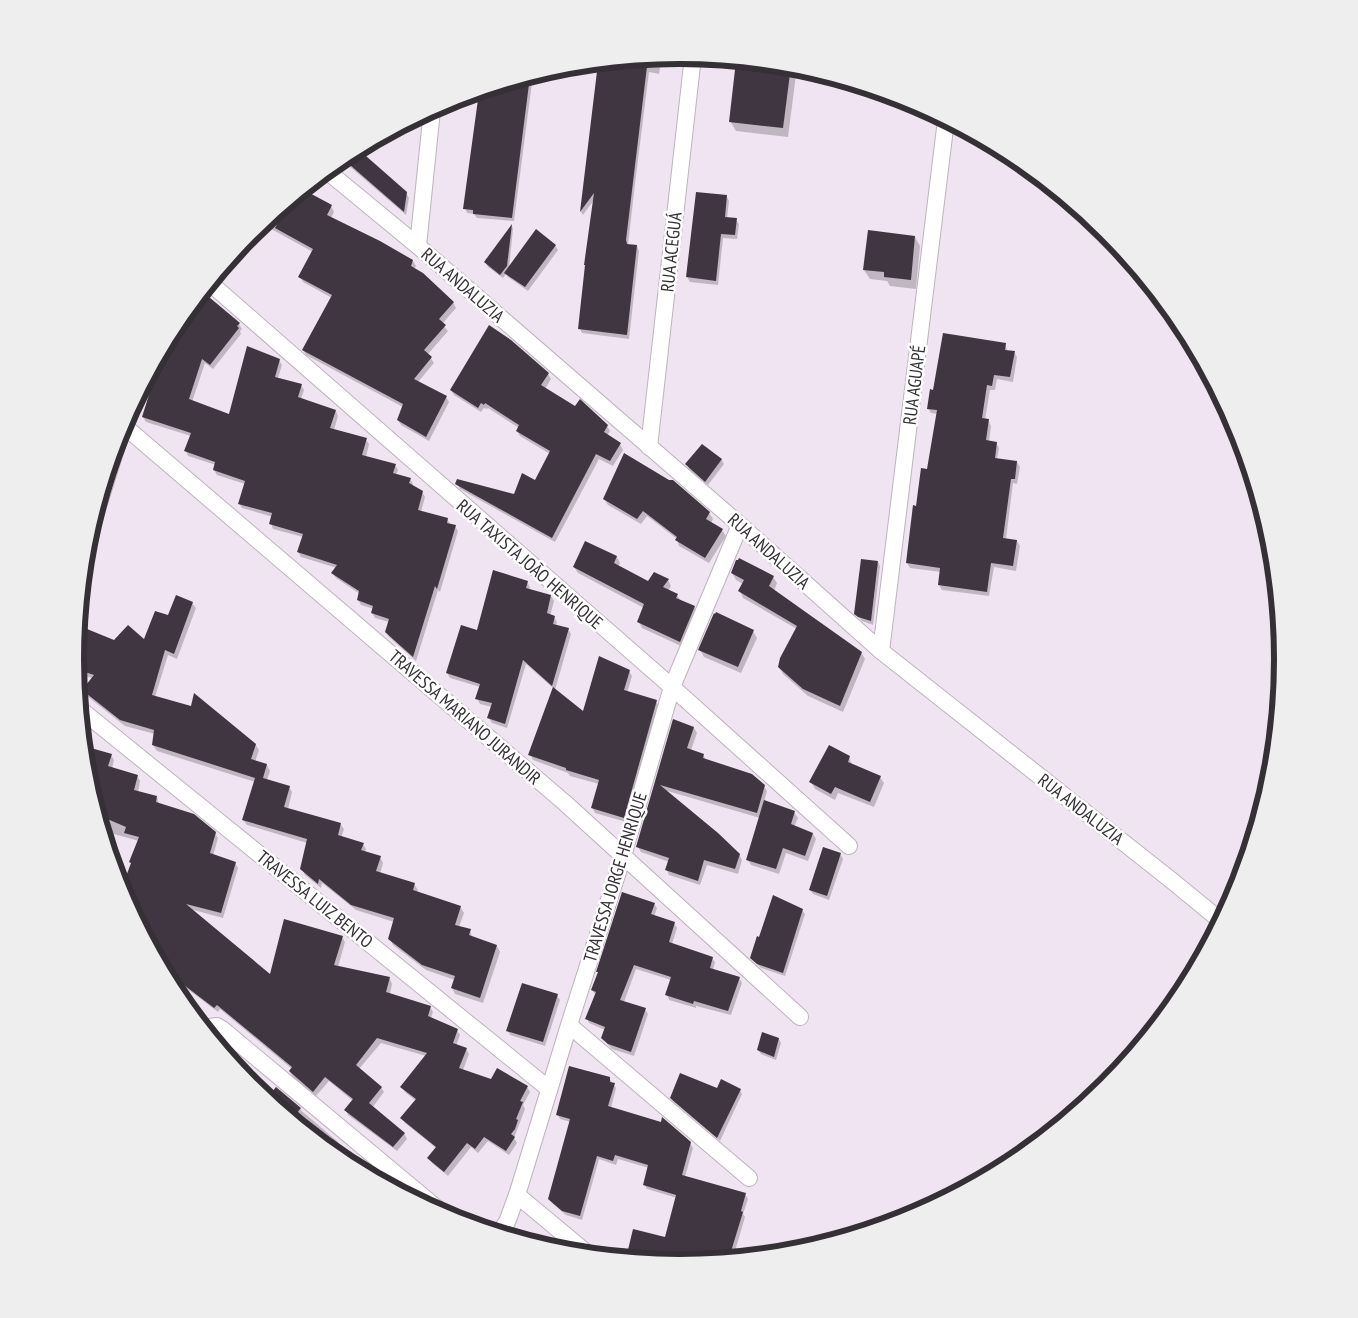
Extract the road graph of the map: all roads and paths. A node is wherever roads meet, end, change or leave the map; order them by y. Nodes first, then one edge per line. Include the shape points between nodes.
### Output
1 (692, 64) edge
2 (431, 118) edge
3 (945, 127) edge
4 (333, 175) edge
5 (418, 246) junction
6 (215, 287) edge
7 (130, 430) edge
8 (649, 447) junction
9 (740, 525) junction
10 (882, 651) junction
11 (672, 687) junction
12 (87, 714) edge
13 (849, 846) dead end
14 (623, 856) junction
15 (1216, 917) edge
16 (800, 1017) dead end
17 (569, 1025) junction
18 (212, 1027) edge
19 (549, 1089) junction
20 (749, 1178) dead end
21 (517, 1195) junction
22 (422, 1196) edge
23 (503, 1227) edge
24 (578, 1245) edge

1 - 8 street, RUA ACEGUÁ
2 - 5 street
3 - 10 street, RUA AGUAPÉ
4 - 5 street, RUA ANDALUZIA
5 - 8 street, RUA ANDALUZIA
6 - 11 street, RUA TAXISTA JOÃO HENRIQUE
7 - 14 street, TRAVESSA MARIANO JURANDIR
8 - 9 street, RUA ANDALUZIA
9 - 10 street, RUA ANDALUZIA
9 - 11 street, TRAVESSA JORGE HENRIQUE
10 - 15 street, RUA ANDALUZIA
11 - 13 street, RUA TAXISTA JOÃO HENRIQUE
11 - 14 street, TRAVESSA JORGE HENRIQUE
12 - 19 street, TRAVESSA LUIZ BENTO
14 - 16 street, TRAVESSA MARIANO JURANDIR
14 - 17 street, TRAVESSA JORGE HENRIQUE
17 - 19 street, TRAVESSA JORGE HENRIQUE
17 - 20 street
18 - 22 street via 222,1029
19 - 21 street, TRAVESSA JORGE HENRIQUE
21 - 23 street, TRAVESSA JORGE HENRIQUE
21 - 24 street

